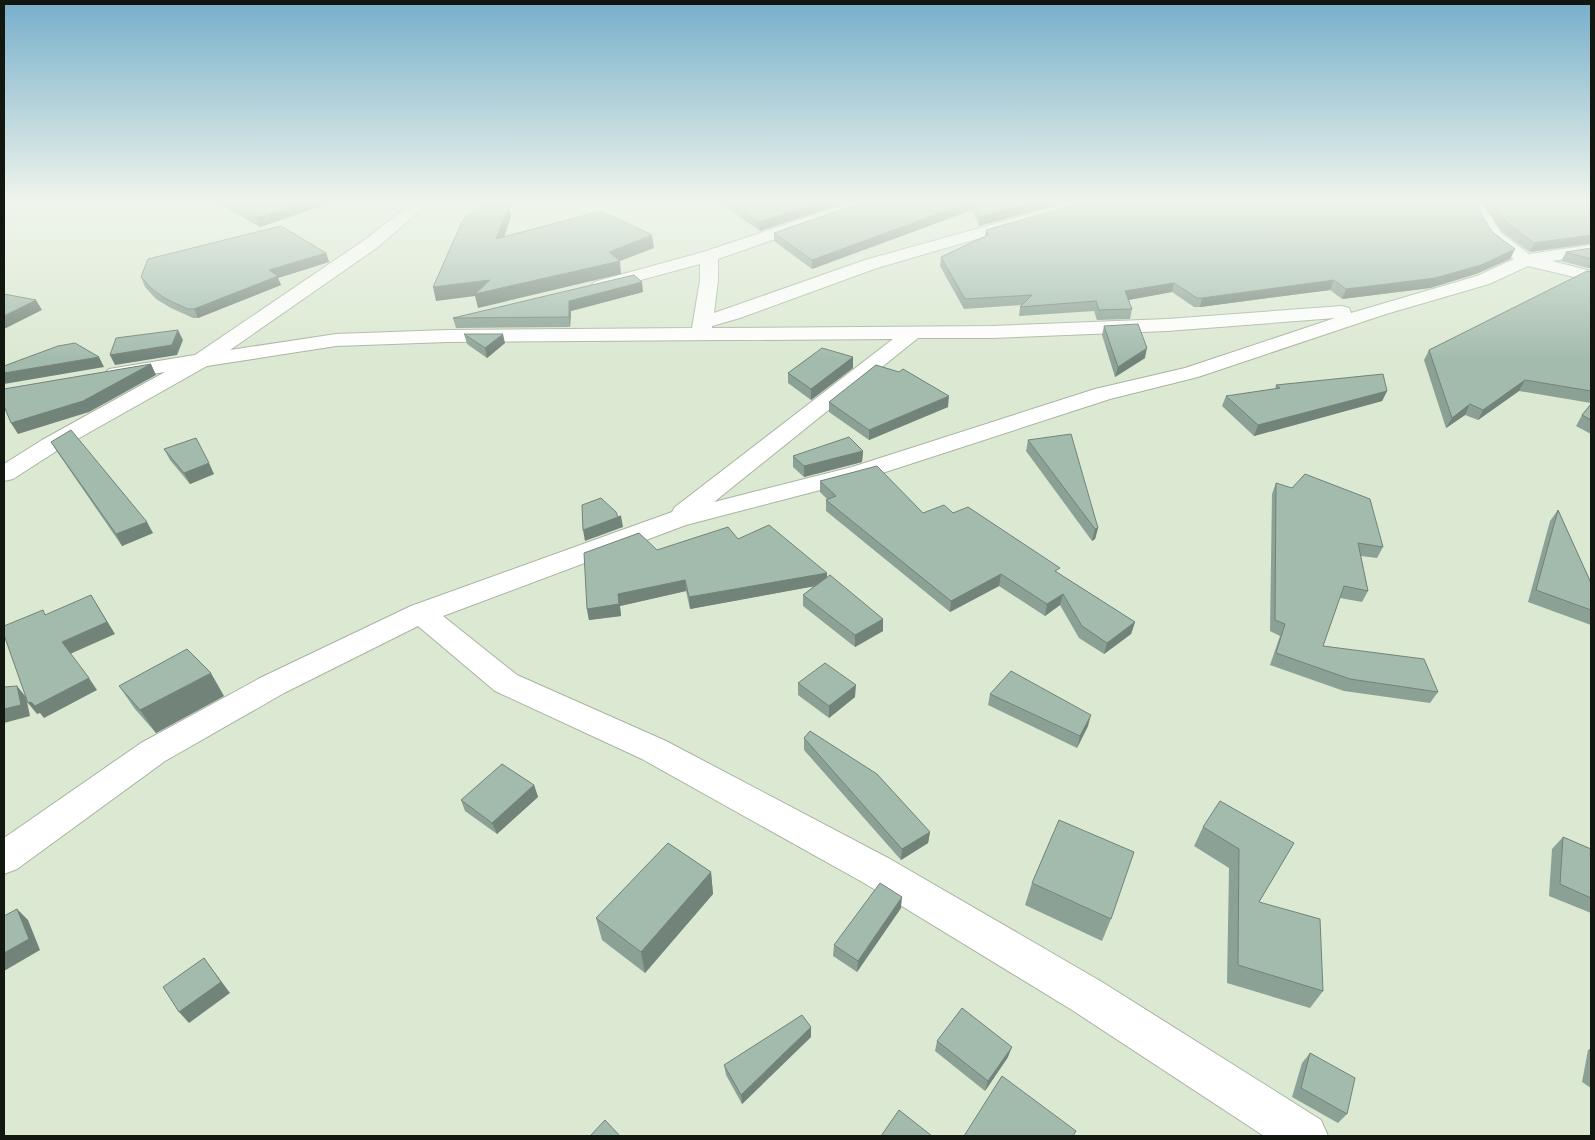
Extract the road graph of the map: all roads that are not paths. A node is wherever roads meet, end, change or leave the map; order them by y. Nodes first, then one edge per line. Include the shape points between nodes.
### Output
1 (356, 254) edge
2 (714, 254) edge
3 (905, 254) edge
4 (1518, 254) edge
5 (1564, 254) edge
6 (709, 256) junction
7 (1526, 260) junction
8 (1591, 276) edge
9 (580, 292) edge
10 (1379, 310) junction
11 (460, 319) edge
12 (702, 328) junction
13 (913, 333) junction
14 (336, 340) junction
15 (205, 358) junction
16 (99, 376) edge
17 (4, 474) edge
18 (677, 519) junction
19 (421, 614) junction
20 (4, 858) edge
21 (1305, 1136) edge

1 - 15 street
2 - 6 street
3 - 12 street via 871,264
4 - 7 street
5 - 7 street
6 - 9 street
6 - 12 street via 710,280
7 - 8 street
7 - 10 street via 1456,290
10 - 13 street via 1167,326
10 - 18 street via 1191,373 1103,394 862,472
11 - 14 street
12 - 13 street
12 - 14 street
13 - 18 street
14 - 15 street
15 - 16 street
15 - 17 street
18 - 19 street
19 - 20 street via 273,685 153,752
19 - 21 street via 506,683 654,750 877,871 1087,996

